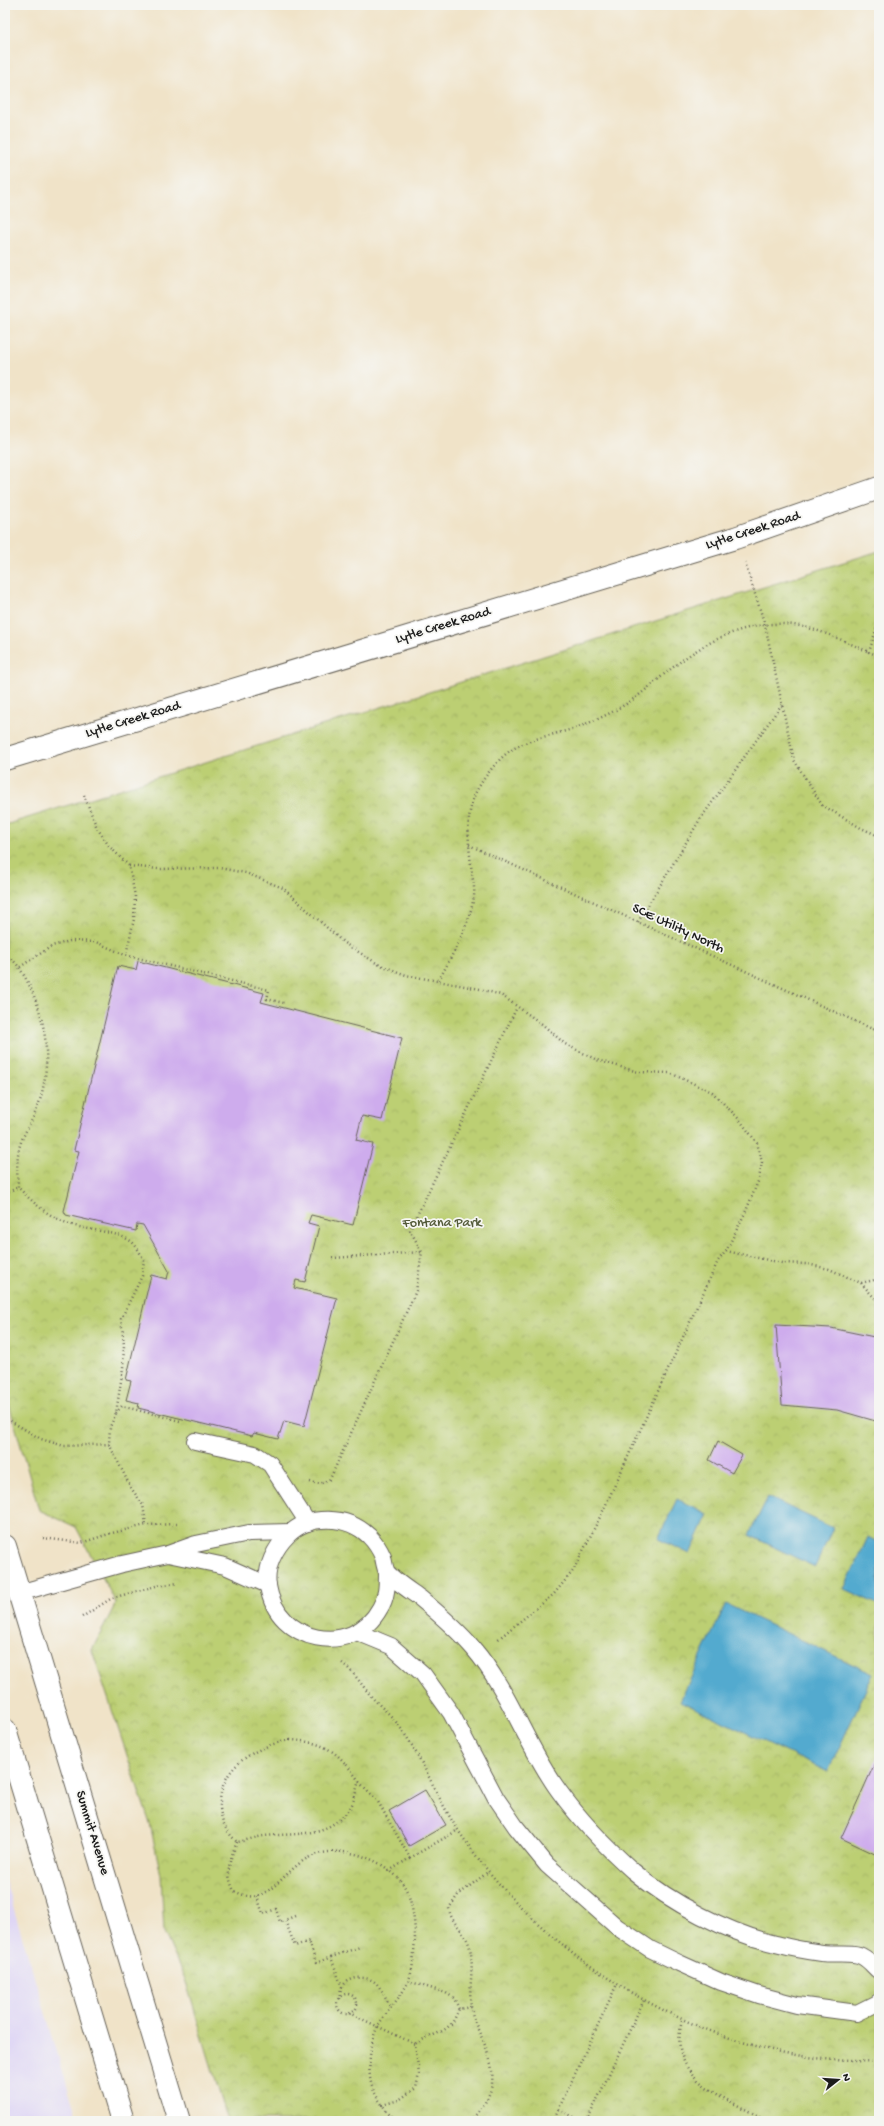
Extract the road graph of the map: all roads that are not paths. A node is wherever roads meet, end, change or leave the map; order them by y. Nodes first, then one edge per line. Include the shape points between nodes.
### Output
1 (879, 488) edge
2 (5, 759) edge
3 (195, 1441) dead end
4 (308, 1523) junction
5 (290, 1532) junction
6 (5, 1546) edge
7 (168, 1554) junction
8 (387, 1573) junction
9 (268, 1585) junction
10 (19, 1593) junction
11 (358, 1632) junction
12 (5, 1730) edge
13 (879, 1971) edge
14 (879, 2002) edge
15 (124, 2121) edge
16 (178, 2121) edge

1 - 2 main road, Lytle Creek Road via 735,538
3 - 4 lane via 255,1454 270,1464
4 - 5 lane
4 - 8 lane via 331,1519 352,1524 369,1536 381,1553
5 - 7 lane via 250,1533 196,1544
5 - 9 lane via 278,1546 269,1565
6 - 10 main road, Summit Avenue
7 - 9 lane via 225,1566
7 - 10 lane
8 - 11 lane via 387,1590 381,1607 371,1621
8 - 13 lane via 428,1605 474,1648 512,1704 557,1789 581,1820 634,1872 676,1901 720,1925 775,1944 822,1953 862,1956
9 - 11 lane via 273,1604 284,1621 300,1633 319,1639 339,1639
10 - 16 main road, Summit Avenue
11 - 14 lane via 391,1646 423,1674 451,1713 496,1798 516,1827 547,1865 617,1927 673,1961 759,1995 797,2005 857,2013
12 - 15 main road

